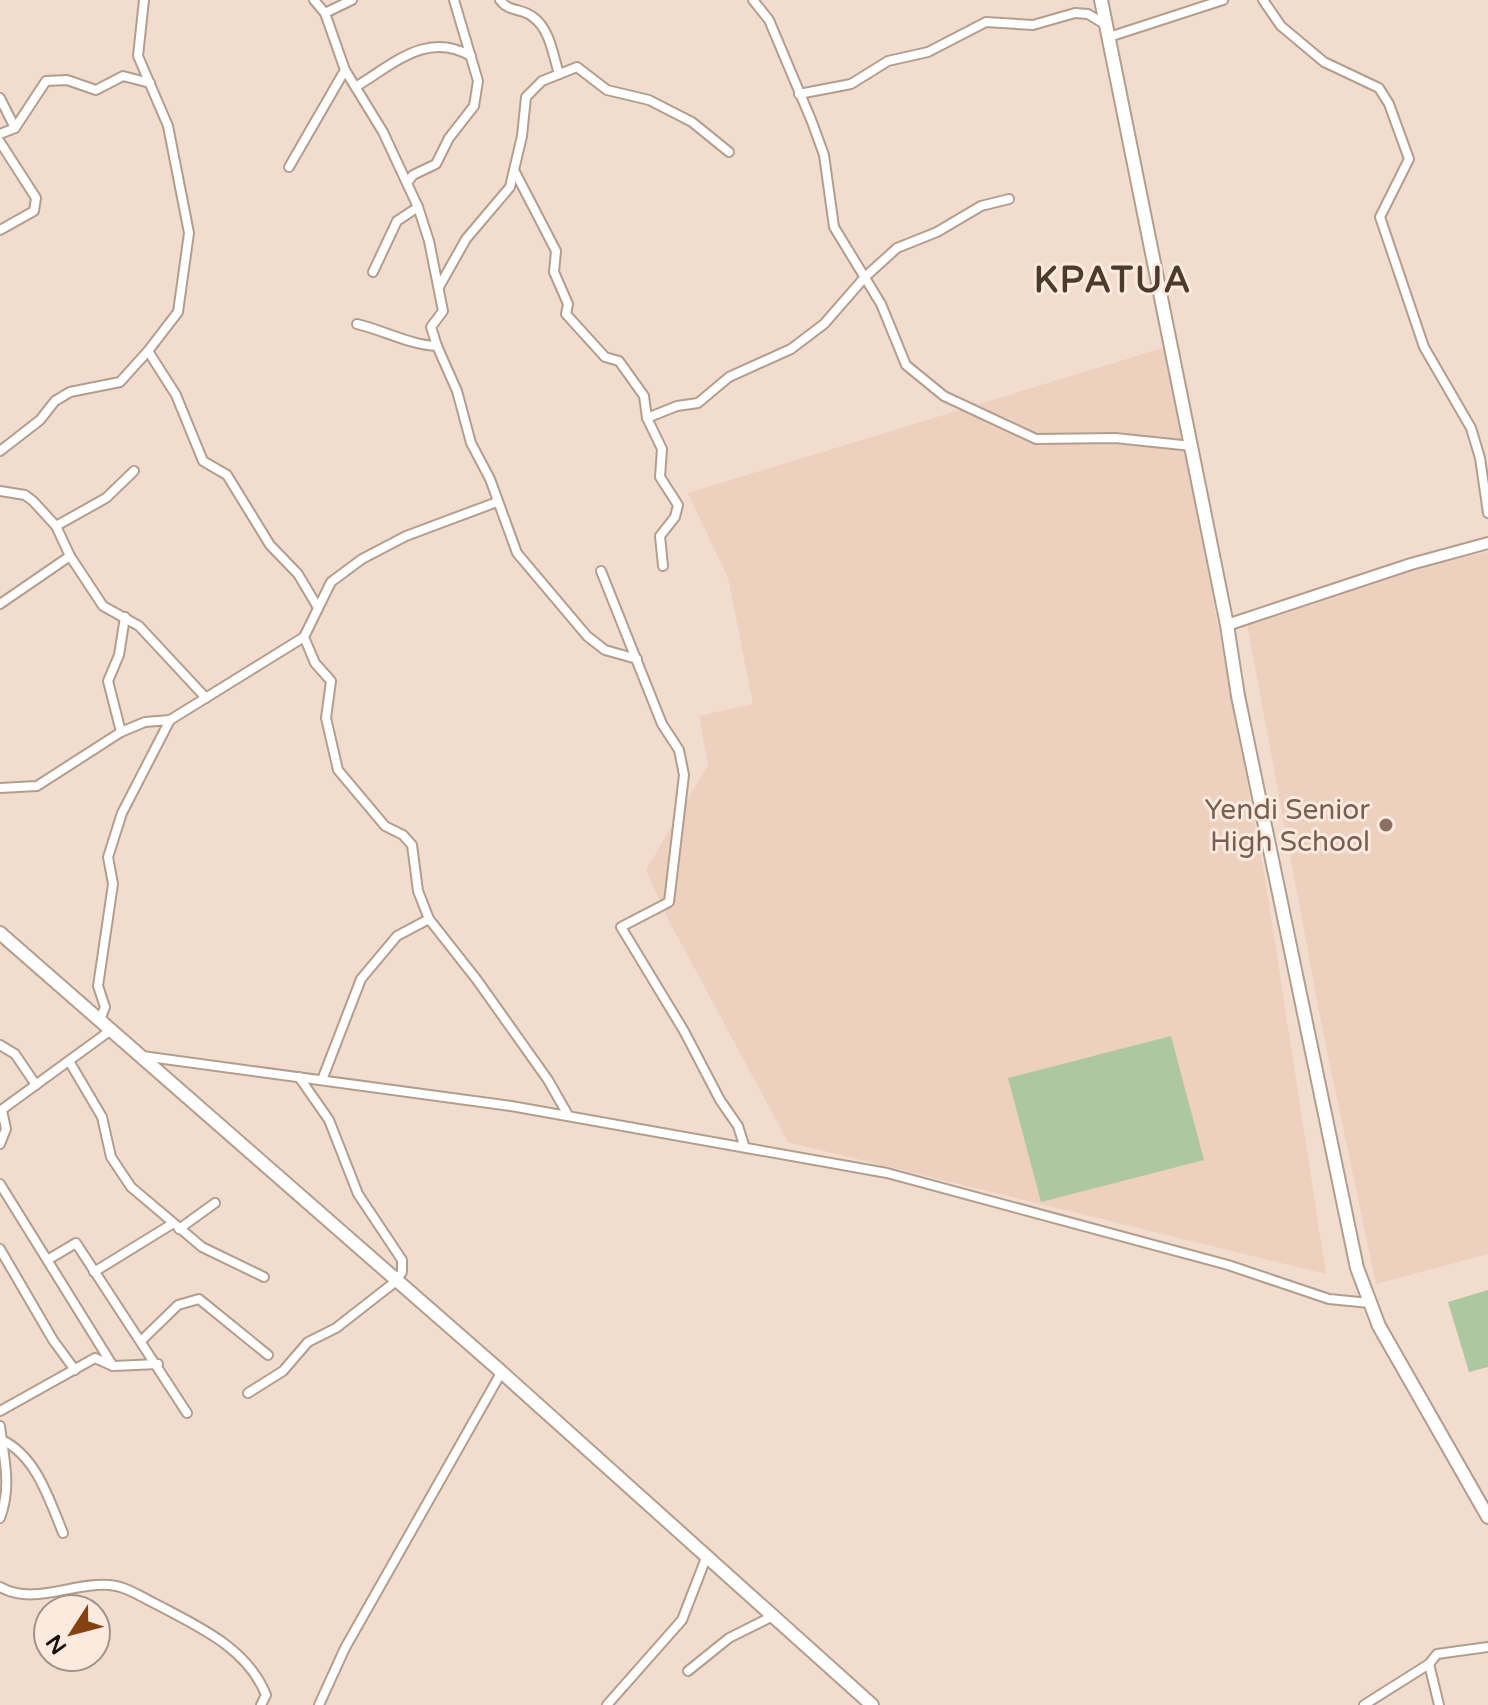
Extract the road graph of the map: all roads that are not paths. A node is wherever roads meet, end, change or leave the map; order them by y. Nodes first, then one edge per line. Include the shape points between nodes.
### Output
1 (144, 0) edge
2 (314, 0) edge
3 (352, 0) edge
4 (454, 0) edge
5 (500, 0) edge
6 (753, 0) edge
7 (1101, 0) edge
8 (1223, 0) edge
9 (1263, 0) edge
10 (325, 13) junction
11 (1108, 31) junction
12 (471, 57) junction
13 (345, 70) junction
14 (559, 74) junction
15 (150, 83) junction
16 (357, 86) junction
17 (799, 94) junction
18 (0, 98) edge
19 (15, 128) junction
20 (0, 134) edge
21 (0, 142) edge
22 (729, 152) dead end
23 (289, 167) dead end
24 (514, 170) junction
25 (407, 183) junction
26 (1009, 199) dead end
27 (418, 207) junction
28 (0, 230) edge
29 (373, 272) dead end
30 (865, 277) junction
31 (439, 287) junction
32 (357, 324) dead end
33 (437, 346) junction
34 (148, 351) junction
35 (647, 418) junction
36 (1192, 446) junction
37 (0, 451) edge
38 (134, 471) dead end
39 (0, 491) edge
40 (497, 502) junction
41 (1488, 513) edge
42 (56, 526) junction
43 (1488, 543) edge
44 (70, 556) junction
45 (663, 566) dead end
46 (601, 571) dead end
47 (0, 604) edge
48 (317, 606) junction
49 (125, 617) junction
50 (1227, 625) junction
51 (304, 637) junction
52 (637, 659) junction
53 (206, 698) junction
54 (170, 720) junction
55 (121, 732) junction
56 (0, 788) edge
57 (429, 919) junction
58 (0, 933) edge
59 (100, 1020) junction
60 (111, 1030) junction
61 (0, 1045) edge
62 (136, 1056) junction
63 (69, 1061) junction
64 (299, 1077) junction
65 (322, 1080) junction
66 (36, 1085) junction
67 (1, 1111) edge
68 (568, 1115) junction
69 (0, 1144) edge
70 (744, 1145) junction
71 (0, 1184) edge
72 (215, 1203) dead end
73 (176, 1226) junction
74 (0, 1249) edge
75 (49, 1259) junction
76 (94, 1272) junction
77 (264, 1277) dead end
78 (395, 1282) junction
79 (1370, 1303) junction
80 (141, 1341) junction
81 (268, 1355) dead end
82 (158, 1364) junction
83 (113, 1366) junction
84 (75, 1370) junction
85 (501, 1373) junction
86 (248, 1393) dead end
87 (0, 1411) edge
88 (187, 1413) dead end
89 (0, 1426) edge
90 (2, 1440) edge
91 (1488, 1517) edge
92 (0, 1518) edge
93 (63, 1533) dead end
94 (706, 1558) junction
95 (0, 1587) edge
96 (771, 1617) junction
97 (1488, 1647) edge
98 (1429, 1664) junction
99 (688, 1671) dead end
100 (261, 1705) edge
101 (319, 1705) edge
102 (607, 1705) edge
103 (872, 1705) edge
104 (1364, 1705) edge
105 (1439, 1705) edge

1 - 15 street via 138,56
2 - 10 street
3 - 10 street
4 - 12 street
5 - 14 street via 505,7 532,15 545,31
6 - 17 street via 769,20
7 - 11 main road
8 - 11 street
9 - 41 street via 1281,26 1324,62 1379,88 1389,104 1409,159 1380,217 1424,347 1471,428
10 - 13 street
11 - 17 street via 1088,14 1075,13 1033,25 986,22 928,52 888,61 851,84
11 - 36 main road
12 - 16 street via 455,47 431,44
12 - 25 street via 478,81 474,106 436,164
13 - 16 street
13 - 23 street
14 - 22 street via 577,67 607,90 649,100 692,122
14 - 24 street via 526,97
15 - 19 street via 123,76 96,90 67,80 46,81
15 - 34 street via 177,159 189,233 178,312
16 - 25 street
17 - 30 street via 824,155 834,227
18 - 19 street
19 - 20 street
21 - 28 street via 36,198 34,211
24 - 31 street via 510,187 466,239
24 - 35 street via 556,251 554,272 568,304 566,314 605,357 625,368 644,396
25 - 27 street
26 - 30 street via 981,206 908,242
27 - 29 street via 397,221
27 - 31 street
30 - 35 street via 824,324 791,349 729,377 698,403
30 - 36 street via 906,365 944,396 1036,439 1115,438
31 - 33 street via 443,311 431,327
32 - 33 street
33 - 40 street
34 - 37 street via 120,382 70,392 55,401
34 - 48 street via 176,395 203,461 227,475 270,545 298,574
35 - 45 street via 662,449 660,477 678,505 660,536
36 - 50 main road
38 - 42 street via 106,498
39 - 42 street via 25,495
40 - 48 street via 388,543 331,582
40 - 52 street via 517,553 587,636 605,650
42 - 44 street
43 - 50 street
44 - 47 street
44 - 49 street via 103,606
46 - 52 street
48 - 51 street
49 - 53 street
49 - 55 street via 108,681
50 - 79 main road via 1346,1222
51 - 53 street
51 - 57 street via 315,663 331,681 326,718 338,770 385,826 412,845 418,891
52 - 70 street via 662,724 679,750 684,775 669,902 621,927 738,1126
53 - 54 street
54 - 55 street via 145,722
54 - 59 street via 122,813 108,857 113,884 98,986 105,1007
55 - 56 street via 37,786
57 - 65 street via 397,936 361,979
57 - 68 street
58 - 59 main road
59 - 60 main road
60 - 62 main road
60 - 63 street
61 - 66 street via 15,1054
62 - 64 street
62 - 78 main road
63 - 66 street
63 - 73 street via 102,1117 111,1157 131,1187
64 - 65 street
64 - 78 street via 329,1120 358,1194 402,1260
65 - 68 street
66 - 67 street
67 - 69 street via 6,1129
68 - 70 street
70 - 79 street via 887,1173 1228,1265 1329,1299
71 - 75 street
72 - 73 street
73 - 76 street
73 - 77 street via 202,1247
74 - 84 street
75 - 76 street via 76,1243
75 - 83 street
76 - 80 street
78 - 85 main road
78 - 86 street via 336,1328 308,1342 283,1371
79 - 91 main road via 1393,1354
80 - 81 street via 178,1305 199,1299
80 - 82 street
82 - 83 street
82 - 88 street
83 - 84 street via 95,1358
84 - 87 street
85 - 94 main road
85 - 101 street via 345,1648
89 - 90 street
90 - 92 street via 7,1501
90 - 93 street via 19,1448 44,1487
94 - 96 main road
94 - 102 street via 682,1620
95 - 100 street via 39,1594 108,1585 130,1590 221,1639 260,1679 266,1695
96 - 99 street via 729,1638
96 - 103 main road
97 - 98 street via 1437,1654
98 - 104 street
98 - 105 street

